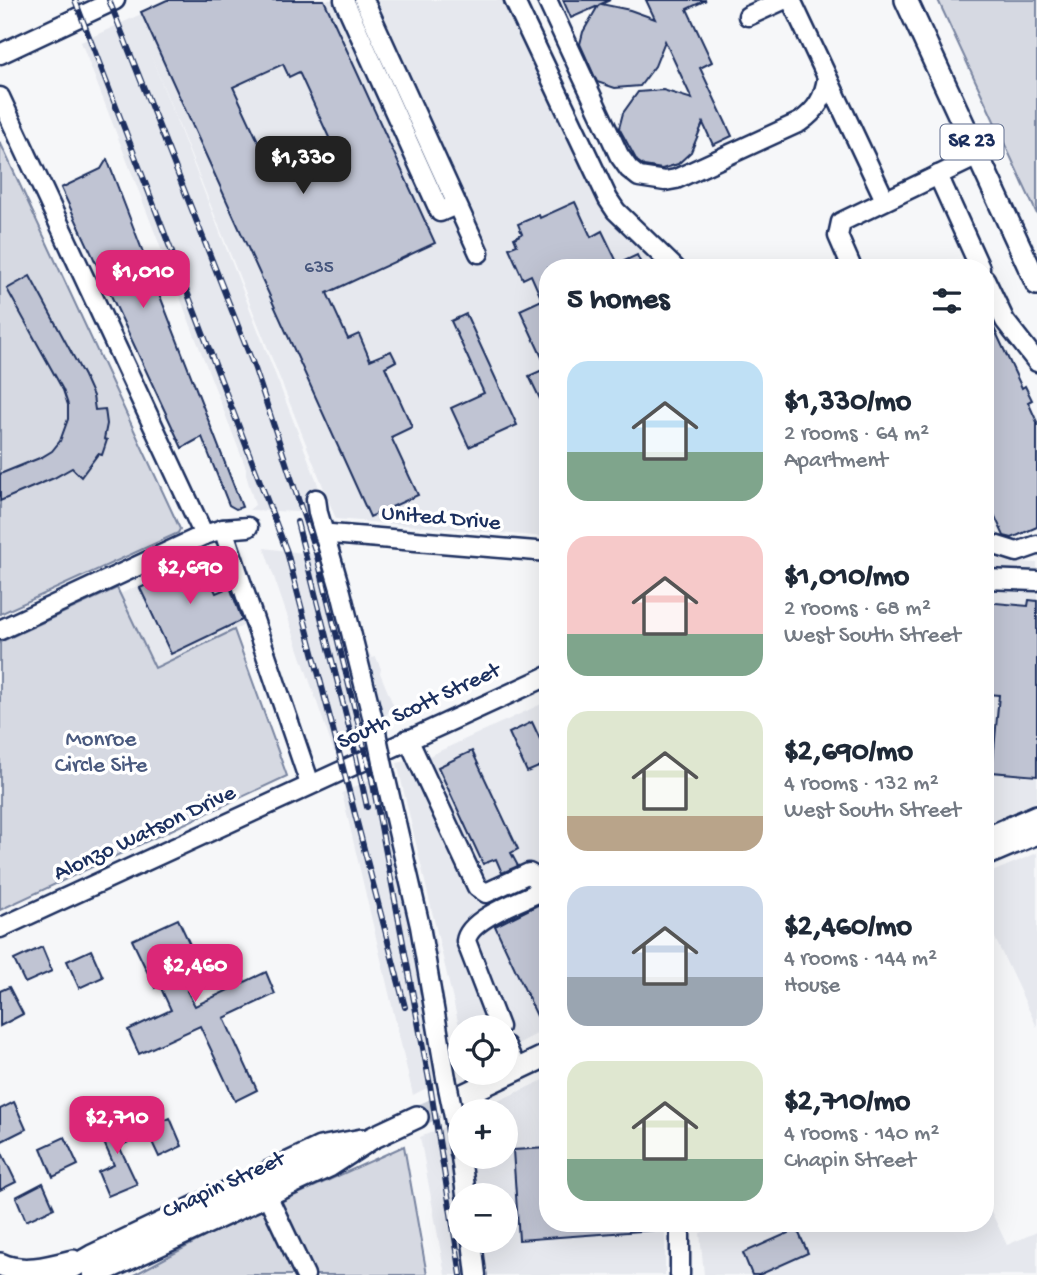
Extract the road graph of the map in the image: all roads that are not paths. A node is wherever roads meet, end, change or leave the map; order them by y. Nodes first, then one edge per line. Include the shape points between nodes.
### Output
1 (115, 0) edge
2 (344, 0) edge
3 (364, 0) edge
4 (514, 0) edge
5 (547, 0) edge
6 (783, 0) edge
7 (791, 0) edge
8 (906, 0) edge
9 (748, 16) dead end
10 (0, 54) edge
11 (827, 78) junction
12 (0, 97) edge
13 (978, 156) junction
14 (938, 175) junction
15 (885, 200) junction
16 (456, 205) junction
17 (479, 253) dead end
18 (666, 259) edge
19 (848, 259) edge
20 (976, 259) edge
21 (1037, 284) edge
22 (994, 298) edge
23 (1037, 362) edge
24 (317, 506) dead end
25 (248, 527) dead end
26 (223, 529) junction
27 (331, 534) dead end
28 (204, 535) junction
29 (994, 545) edge
30 (1037, 545) edge
31 (539, 551) edge
32 (994, 579) edge
33 (1037, 581) edge
34 (0, 630) edge
35 (539, 680) edge
36 (408, 739) junction
37 (310, 784) junction
38 (1037, 816) edge
39 (1037, 833) edge
40 (994, 835) edge
41 (994, 851) edge
42 (0, 928) edge
43 (494, 1015) edge
44 (539, 1059) edge
45 (518, 1070) edge
46 (485, 1085) edge
47 (459, 1097) tunnel mouth
48 (450, 1099) edge
49 (417, 1117) tunnel mouth
50 (372, 1139) junction
51 (254, 1177) junction
52 (267, 1195) junction
53 (680, 1232) edge
54 (473, 1253) edge
55 (0, 1264) edge
56 (93, 1265) edge
57 (59, 1275) edge
58 (305, 1275) edge
59 (476, 1275) edge
60 (680, 1275) edge

1 - 10 street
2 - 16 street via 440,212
3 - 16 street
4 - 18 street via 608,199
5 - 11 street via 619,155 639,177 676,179 800,122 822,99
6 - 9 street
7 - 11 street
8 - 13 main road, SR 23
11 - 15 street
12 - 28 street
13 - 14 street
13 - 21 main road, SR 23
14 - 15 street
14 - 20 street
15 - 19 street via 848,217 839,228
16 - 17 street
22 - 23 street via 1005,321
24 - 48 street, bridge via 420,926
25 - 26 street
26 - 28 street
26 - 37 street
27 - 31 street, United Drive
28 - 34 street
29 - 30 street via 1017,552
32 - 33 street
35 - 36 street, South Scott Street
36 - 37 street, South Scott Street
36 - 43 street via 477,887 486,893 529,873 538,887 537,892 467,932 466,941
37 - 42 street, Alonzo Watson Drive
38 - 40 main road
39 - 41 main road
44 - 45 main road
46 - 47 main road
49 - 50 main road, Chapin Street
50 - 51 main road, Chapin Street via 320,1147
50 - 52 main road, Chapin Street
51 - 52 street
51 - 56 main road, Chapin Street
52 - 56 main road, Chapin Street
52 - 58 street
53 - 60 street
54 - 59 street
55 - 56 main road via 16,1272
56 - 57 main road, Chapin Street

